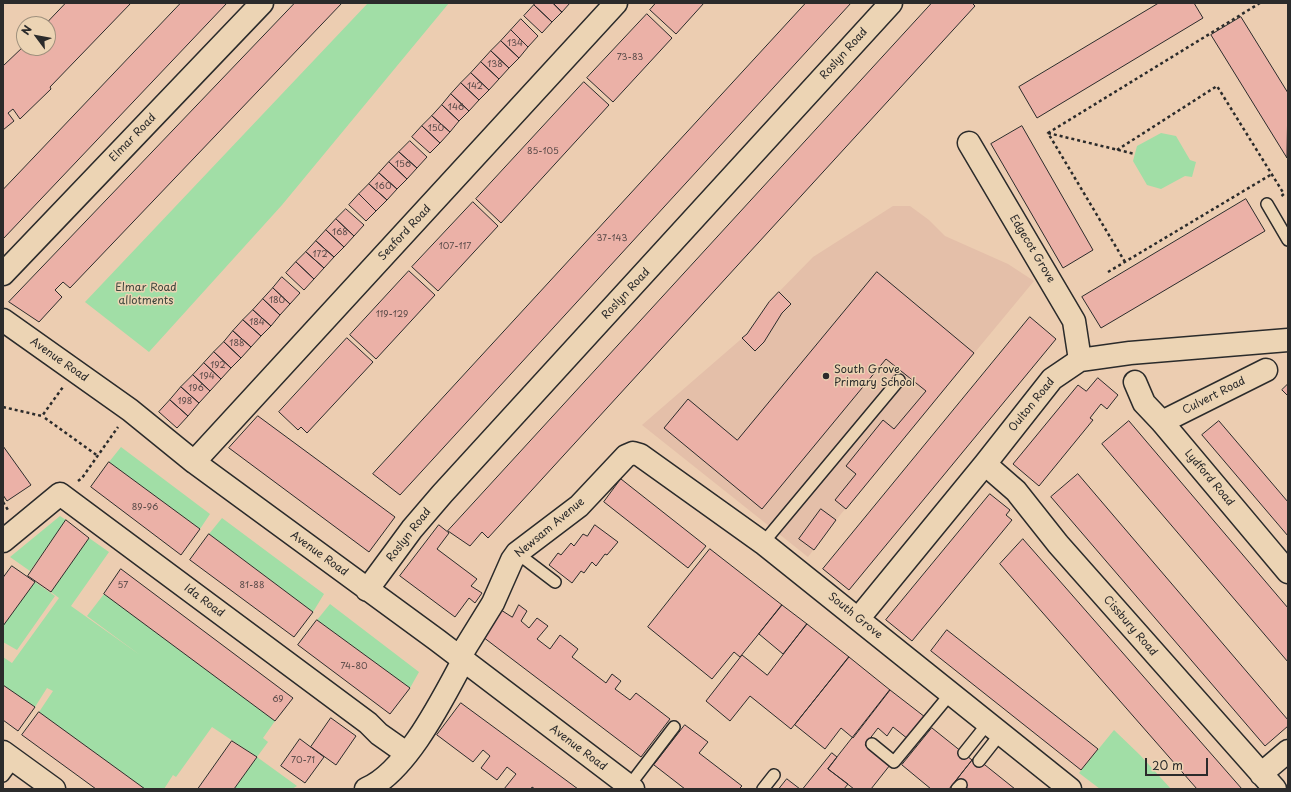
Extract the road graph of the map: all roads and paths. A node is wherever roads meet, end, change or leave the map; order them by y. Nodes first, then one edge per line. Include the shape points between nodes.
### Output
1 (262, 3) edge
2 (616, 3) edge
3 (891, 3) edge
4 (1260, 3) edge
5 (1048, 133) junction
6 (969, 143) dead end
7 (1117, 150) junction
8 (1135, 154) dead end
9 (1272, 174) junction
10 (1267, 204) joint
11 (1288, 240) edge
12 (1125, 262) junction
13 (1108, 272) dead end
14 (3, 274) edge
15 (3, 320) edge
16 (1288, 340) edge
17 (1080, 360) junction
18 (1266, 370) dead end
19 (899, 380) dead end
20 (1135, 382) dead end
21 (63, 387) dead end
22 (3, 407) edge
23 (130, 410) junction
24 (45, 418) dead end
25 (1162, 422) junction
26 (633, 453) joint
27 (98, 456) junction
28 (194, 462) junction
29 (985, 464) junction
30 (60, 494) junction
31 (3, 542) edge
32 (763, 543) junction
33 (518, 553) junction
34 (1288, 572) edge
35 (555, 582) dead end
36 (367, 590) junction
37 (858, 619) junction
38 (461, 659) junction
39 (951, 693) junction
40 (674, 727) dead end
41 (995, 728) junction
42 (872, 744) dead end
43 (1288, 751) edge
44 (964, 753) dead end
45 (406, 754) junction
46 (979, 761) dead end
47 (7, 763) edge
48 (774, 775) dead end
49 (1268, 782) edge
50 (631, 787) edge
51 (54, 789) edge
52 (366, 789) edge
53 (763, 789) edge
54 (1070, 789) edge

1 - 14 street, Elmar Road
2 - 28 street, Seaford Road
3 - 36 street, Roslyn Road via 442,494
4 - 5 path
5 - 7 path
5 - 12 path
6 - 17 street, Edgecot Grove via 1074,320
7 - 8 path
7 - 9 path via 1217,86
9 - 10 path via 1284,194
9 - 12 path
10 - 11 lane
12 - 13 path
15 - 23 street, Avenue Road
16 - 17 street, Oulton Road
17 - 29 street, Oulton Road via 1052,379
18 - 25 street, Culvert Road
19 - 32 lane
20 - 25 street, Lydford Road via 1144,402
21 - 22 path via 42,416
23 - 27 path
23 - 28 street, Avenue Road
24 - 27 path
25 - 34 street, Lydford Road
26 - 32 street, South Grove via 640,455
26 - 33 street, Newsam Avenue via 626,456 580,506
27 - 30 path via 82,478
28 - 36 street, Avenue Road
29 - 37 street, Oulton Road
29 - 49 street, Cissbury Road via 1016,491 1058,544
30 - 31 street
30 - 45 street, Ida Road
32 - 37 street, South Grove
33 - 35 lane
33 - 38 street, Newsam Avenue
36 - 38 street, Avenue Road
37 - 39 street, South Grove
38 - 45 street, Newsam Avenue via 424,729
38 - 50 street, Avenue Road
39 - 41 street, South Grove
39 - 42 lane via 894,762
40 - 50 lane
41 - 44 lane
41 - 46 lane
41 - 54 street, South Grove
43 - 49 street
45 - 52 street, Newsam Avenue via 394,770 377,784
47 - 51 street
48 - 53 lane

